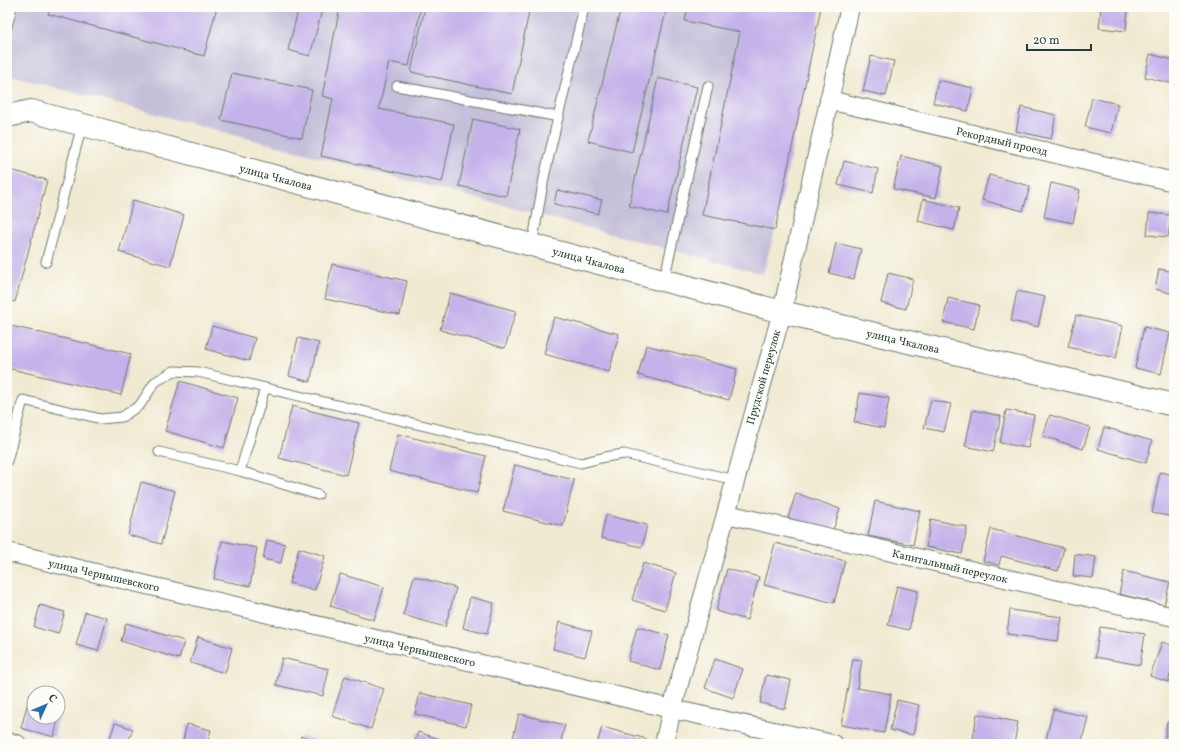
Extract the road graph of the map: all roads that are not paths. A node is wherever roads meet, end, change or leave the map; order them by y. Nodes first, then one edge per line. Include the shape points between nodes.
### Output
1 (12, 7) edge
2 (584, 7) edge
3 (850, 7) edge
4 (7, 26) edge
5 (397, 86) dead end
6 (708, 86) dead end
7 (829, 100) junction
8 (7, 116) edge
9 (559, 117) junction
10 (82, 125) junction
11 (1174, 182) edge
12 (532, 245) junction
13 (46, 262) dead end
14 (664, 280) junction
15 (782, 312) junction
16 (265, 388) junction
17 (1174, 405) edge
18 (159, 452) dead end
19 (7, 461) edge
20 (240, 471) junction
21 (735, 480) junction
22 (318, 495) dead end
23 (726, 514) junction
24 (7, 552) edge
25 (1174, 617) edge
26 (672, 709) junction
27 (7, 742) edge
28 (17, 744) edge
29 (664, 744) edge
30 (833, 744) edge

1 - 4 lane
2 - 9 lane
3 - 7 street, Прудской переулок
5 - 9 lane
6 - 14 lane
7 - 11 street, Рекордный проезд
7 - 15 street, Прудской переулок
8 - 10 street, улица Чкалова via 31,111
9 - 12 lane via 545,173
10 - 12 street, улица Чкалова
10 - 13 lane
12 - 14 street, улица Чкалова
14 - 15 street, улица Чкалова
15 - 17 street, улица Чкалова
15 - 21 street, Прудской переулок
16 - 19 lane via 198,372 174,371 155,382 140,405 122,417 100,419 23,400
16 - 20 lane
16 - 21 lane via 581,463 624,454
18 - 20 lane
20 - 22 lane
21 - 23 street, Прудской переулок
23 - 25 street, Капитальный переулок
23 - 26 street, Прудской переулок
24 - 26 street, улица Чернышевского
26 - 29 street, Прудской переулок
26 - 30 street, улица Чернышевского
27 - 28 street

